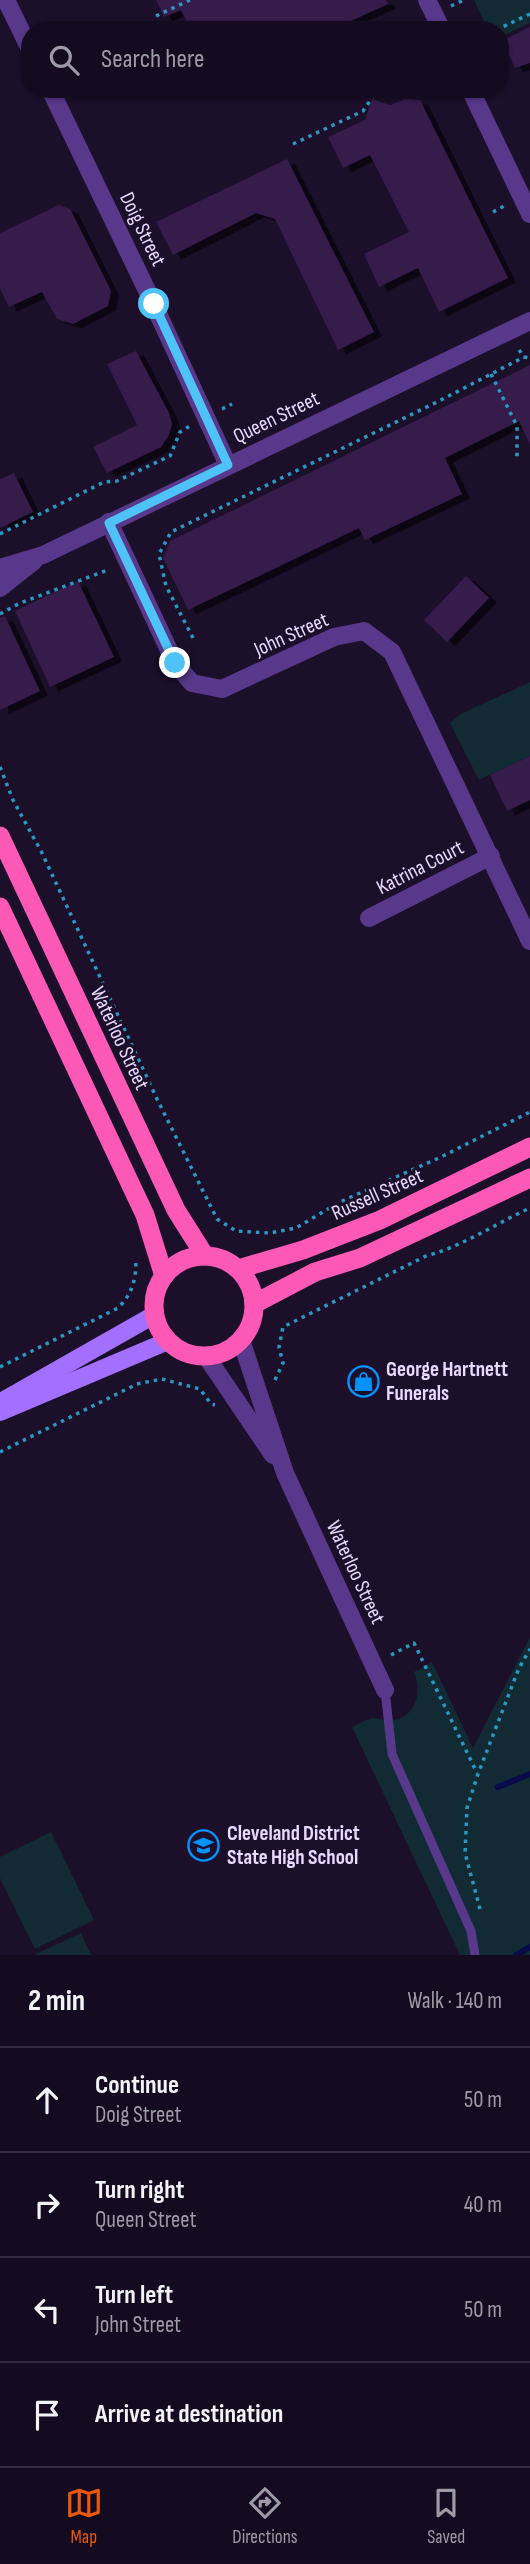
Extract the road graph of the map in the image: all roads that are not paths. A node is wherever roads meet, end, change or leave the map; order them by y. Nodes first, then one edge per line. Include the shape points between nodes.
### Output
1 (6, 0) edge
2 (428, 0) edge
3 (438, 21) edge
4 (21, 30) edge
5 (54, 98) edge
6 (474, 98) edge
7 (530, 215) edge
8 (530, 321) edge
9 (228, 465) junction
10 (109, 523) junction
11 (43, 555) junction
12 (0, 568) edge
13 (0, 588) edge
14 (0, 836) edge
15 (491, 856) junction
16 (0, 907) edge
17 (369, 918) dead end
18 (530, 941) edge
19 (530, 1147) edge
20 (530, 1178) edge
21 (205, 1256) junction
22 (238, 1269) junction
23 (164, 1276) junction
24 (254, 1304) junction
25 (154, 1315) junction
26 (241, 1340) junction
27 (168, 1341) junction
28 (206, 1356) junction
29 (0, 1402) edge
30 (0, 1412) edge
31 (285, 1473) junction
32 (385, 1690) joint
33 (475, 1955) edge

1 - 4 street
2 - 3 street
5 - 9 street, Doig Street
6 - 7 street
8 - 9 street, Queen Street
9 - 10 street, Queen Street
10 - 11 street, Queen Street
10 - 15 street, John Street via 175,663 192,683 222,690 334,637 364,631 391,652
11 - 12 street, Queen Street
11 - 13 street, Queen Street
14 - 21 highway, Waterloo Street via 176,1210
15 - 17 street, Katrina Court
15 - 18 street, John Street
16 - 23 highway via 145,1215
19 - 22 highway, Russell Street via 380,1220
20 - 24 highway via 360,1258 315,1272
21 - 22 highway
21 - 23 highway via 182,1261
22 - 24 highway via 248,1282
23 - 25 highway via 155,1294
24 - 26 highway
25 - 27 highway
25 - 29 main road
26 - 28 highway via 223,1353
26 - 31 street, Waterloo Street
27 - 28 highway via 183,1352
27 - 30 main road
28 - 31 street, Waterloo Street
31 - 32 street, Waterloo Street
32 - 33 lane via 392,1755 471,1931

